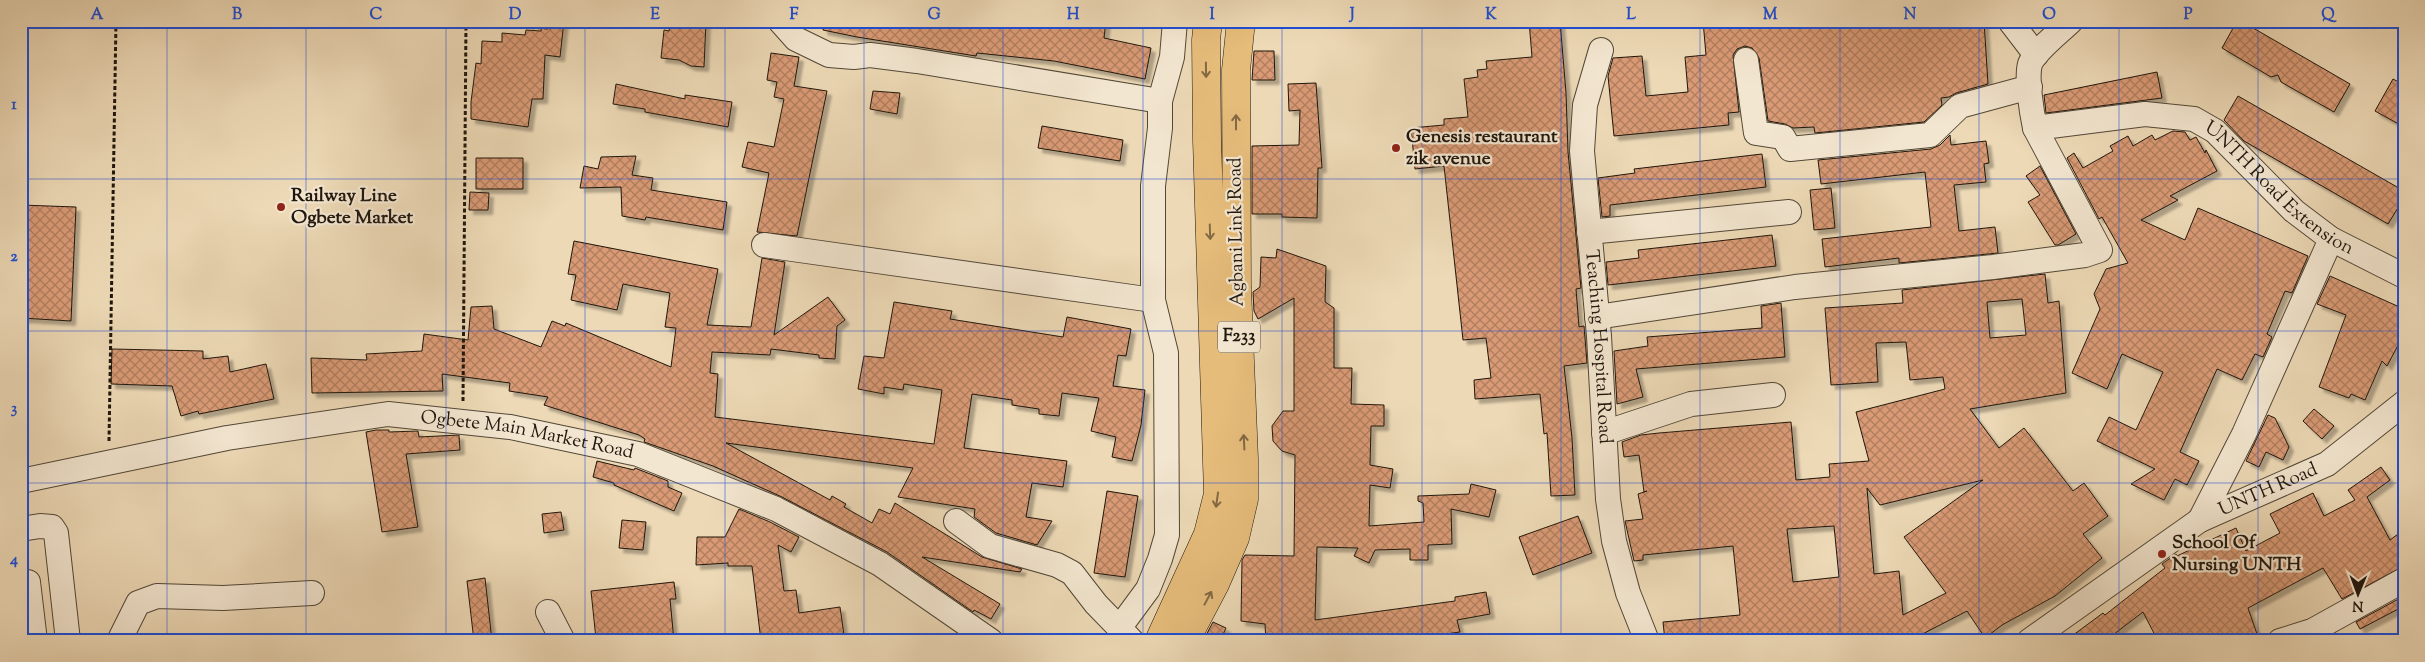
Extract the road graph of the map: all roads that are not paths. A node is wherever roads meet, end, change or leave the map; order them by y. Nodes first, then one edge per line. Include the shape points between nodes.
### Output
1 (780, 21) edge
2 (1175, 21) edge
3 (1208, 21) edge
4 (1241, 21) edge
5 (2010, 21) edge
6 (2071, 21) edge
7 (1601, 50) dead end
8 (2036, 56) junction
9 (1746, 60) dead end
10 (2030, 87) junction
11 (1160, 101) junction
12 (2035, 128) junction
13 (1789, 212) dead end
14 (1589, 232) junction
15 (2331, 238) junction
16 (764, 245) dead end
17 (2404, 276) edge
18 (1153, 300) junction
19 (1597, 316) junction
20 (1773, 395) dead end
21 (2404, 403) edge
22 (1604, 434) junction
23 (21, 481) edge
24 (2200, 520) junction
25 (956, 521) dead end
26 (21, 529) edge
27 (2404, 580) edge
28 (24, 582) edge
29 (60, 582) junction
30 (312, 593) dead end
31 (548, 612) dead end
32 (1126, 634) edge
33 (35, 641) edge
34 (68, 641) edge
35 (119, 641) edge
36 (563, 641) edge
37 (991, 641) edge
38 (1159, 641) edge
39 (1185, 641) edge
40 (1647, 641) edge
41 (2029, 641) edge
42 (2280, 641) edge

1 - 11 street via 796,39 829,55 870,55 917,61
2 - 11 street via 1172,57
3 -> 38 main road, Agbani Link Road / F233 via 1207,146 1218,494 1208,534
39 -> 4 main road, Agbani Link Road / F233 via 1235,538 1244,498 1237,288 1236,70
5 - 8 street
6 - 8 street
7 - 14 street, Teaching Hospital Road via 1585,105 1582,151
8 - 10 street via 2030,65
9 - 10 street via 1756,133 1783,138 1790,149 1930,134 1960,106
10 - 12 street
11 - 18 street via 1160,128 1152,186
12 - 15 street, UNTH Road Extension via 2145,114 2194,119 2215,131 2294,211
12 - 19 street via 2100,250 2085,255 1795,287
13 - 14 street
14 - 19 street, Teaching Hospital Road
15 - 17 street, UNTH Road Extension
15 - 24 street via 2244,434
16 - 18 street
18 - 32 street via 1166,353 1167,535 1148,589
19 - 22 street, Teaching Hospital Road
20 - 22 street via 1691,404
21 - 24 street, UNTH Road via 2327,464
22 - 40 street, Teaching Hospital Road via 1614,541 1628,593
23 - 37 street, Ogbete Main Market Road via 227,438 388,414 510,427 638,454 776,510 880,564
24 - 41 street, UNTH Road
25 - 32 street via 990,546 1065,568
26 - 29 street via 52,526 56,533
27 - 42 street via 2312,631
28 - 29 street
28 - 33 street
29 - 34 street
30 - 35 street via 223,598 157,596 138,603
31 - 36 street

